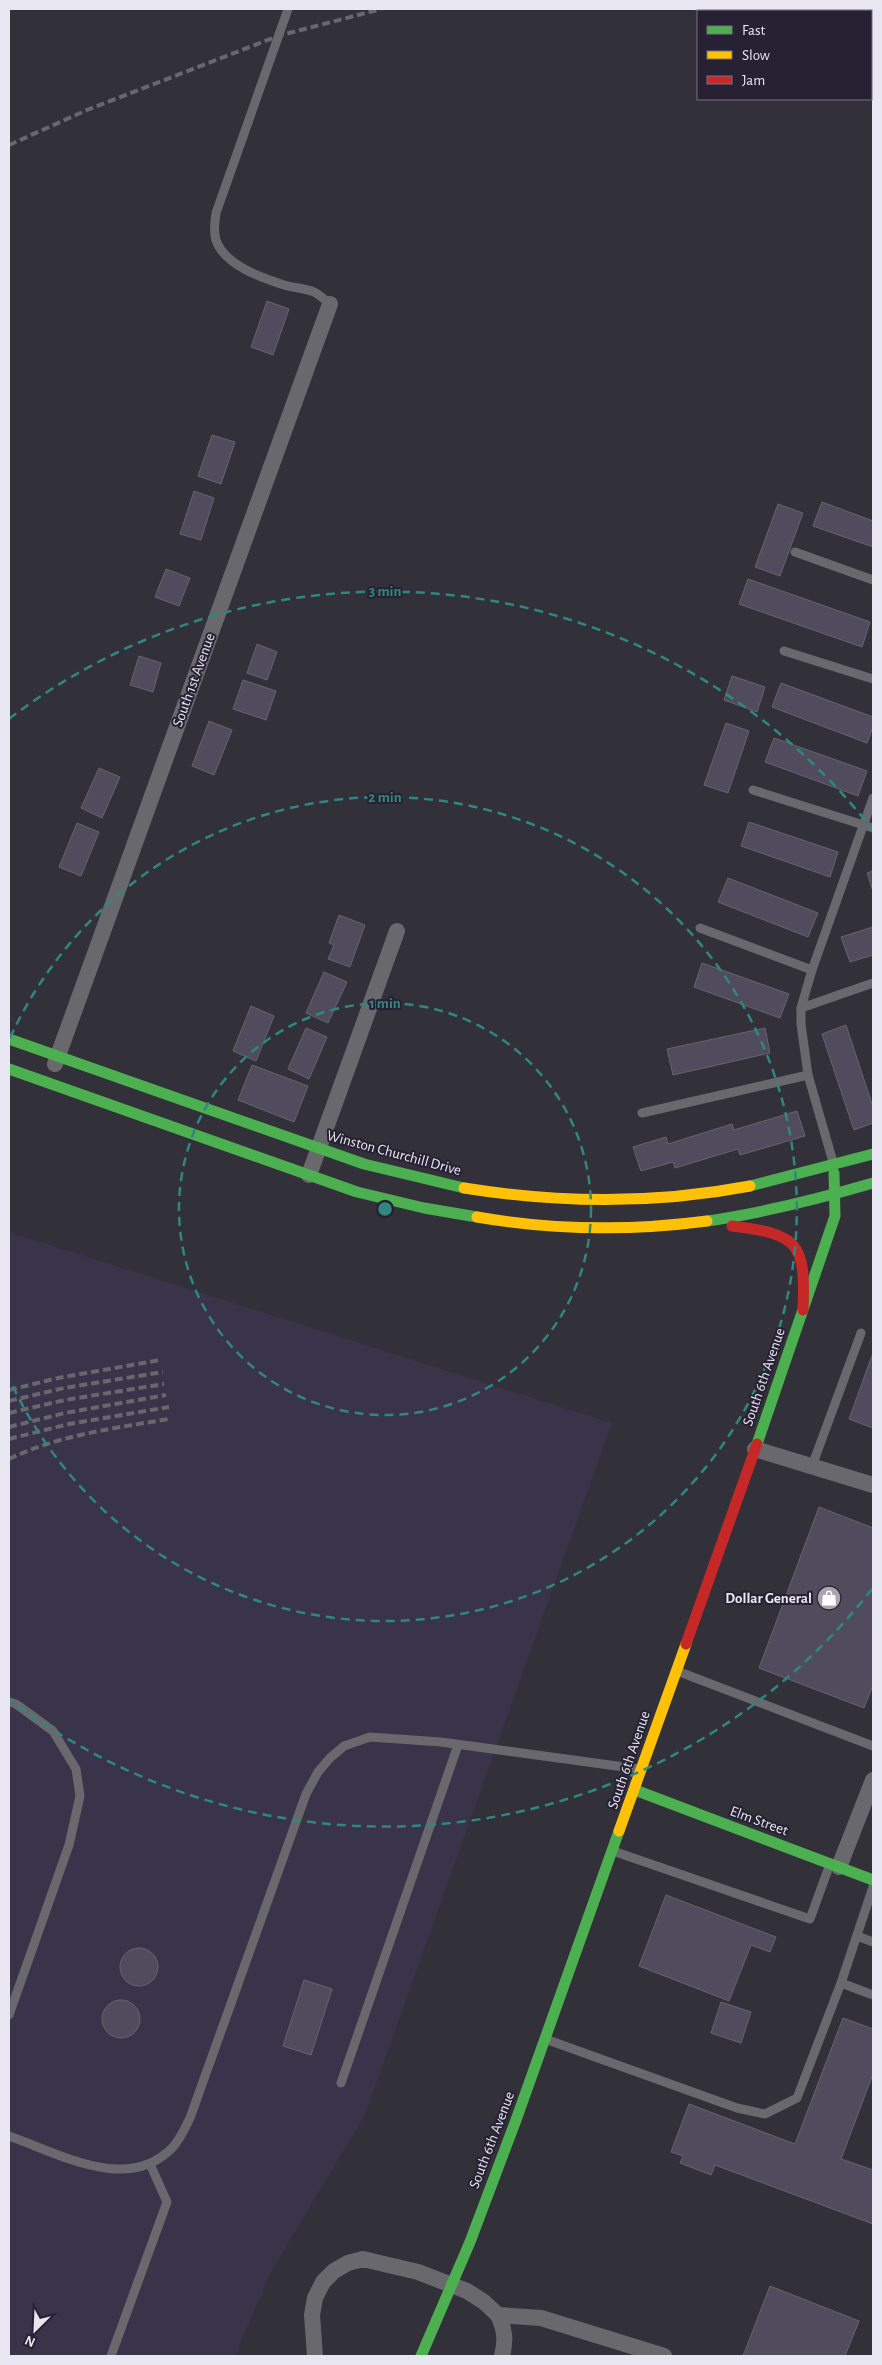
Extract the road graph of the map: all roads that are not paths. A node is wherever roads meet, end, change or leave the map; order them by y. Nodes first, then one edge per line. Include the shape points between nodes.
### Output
1 (288, 9) edge
2 (330, 304) joint
3 (795, 552) dead end
4 (873, 580) edge
5 (784, 651) dead end
6 (873, 679) edge
7 (753, 790) dead end
8 (873, 798) edge
9 (863, 826) junction
10 (873, 828) edge
11 (700, 928) dead end
12 (397, 931) dead end
13 (812, 970) junction
14 (873, 983) edge
15 (801, 1008) junction
16 (9, 1039) edge
17 (58, 1056) junction
18 (9, 1069) edge
19 (808, 1074) junction
20 (49, 1083) junction
21 (642, 1113) dead end
22 (319, 1149) junction
23 (873, 1154) edge
24 (833, 1165) junction
25 (309, 1175) junction
26 (873, 1184) edge
27 (836, 1195) junction
28 (704, 1223) junction
29 (803, 1310) junction
30 (861, 1333) dead end
31 (754, 1449) junction
32 (812, 1466) junction
33 (873, 1485) edge
34 (676, 1671) junction
35 (9, 1702) edge
36 (458, 1744) junction
37 (873, 1746) edge
38 (642, 1770) junction
39 (873, 1780) edge
40 (635, 1790) junction
41 (613, 1851) junction
42 (835, 1865) junction
43 (873, 1880) edge
44 (873, 1887) edge
45 (857, 1936) junction
46 (873, 1942) edge
47 (841, 1983) junction
48 (873, 1995) edge
49 (9, 2015) edge
50 (545, 2039) junction
51 (340, 2083) dead end
52 (9, 2136) edge
53 (150, 2164) junction
54 (452, 2285) junction
55 (498, 2315) junction
56 (111, 2356) edge
57 (315, 2356) edge
58 (421, 2356) edge
59 (502, 2356) edge
60 (664, 2356) edge

1 - 2 lane via 216,213 214,227 216,241 234,262 284,285 315,292
2 - 17 street, South 1st Avenue
3 - 4 lane
5 - 6 lane
7 - 9 lane
8 - 9 lane
9 - 10 lane
9 - 13 lane
11 - 13 lane
12 - 22 street
13 - 15 lane
14 - 15 lane
15 - 19 lane
16 - 17 main road, Winston Churchill Drive
17 - 20 street, South 1st Avenue
17 - 22 main road, Winston Churchill Drive
18 - 20 main road
19 - 21 lane
19 - 24 lane
20 - 25 main road
22 - 24 main road, Winston Churchill Drive via 453,1186 575,1200 667,1198 734,1189
22 - 25 street
23 - 24 main road, Winston Churchill Drive
24 - 27 main road, South 6th Avenue
25 - 28 main road via 413,1207 509,1223 587,1228
26 - 27 main road
27 - 28 main road
27 - 29 main road, South 6th Avenue via 835,1216
28 - 29 main road via 765,1230 786,1239 800,1258 804,1273
29 - 31 main road, South 6th Avenue
30 - 32 lane
31 - 32 street
31 - 34 main road, South 6th Avenue
32 - 33 street
34 - 37 lane
34 - 38 main road, South 6th Avenue
35 - 49 lane via 53,1731 76,1769 80,1796 69,1845
36 - 38 lane
36 - 51 lane
36 - 53 lane via 370,1737 344,1746 318,1772 306,1794 190,2118 172,2148
38 - 40 main road, South 6th Avenue
39 - 42 street
40 - 41 main road, South 6th Avenue
40 - 42 main road, Elm Street
41 - 42 lane via 810,1919
41 - 50 main road, South 6th Avenue
42 - 43 main road, Elm Street
44 - 45 lane
45 - 46 lane
45 - 47 lane
47 - 48 lane
47 - 50 lane via 796,2098 765,2114 737,2108
50 - 54 main road, South 6th Avenue
52 - 53 lane via 109,2169 130,2169
53 - 56 lane via 167,2202
54 - 55 street via 484,2302
54 - 57 street via 391,2264 363,2259 348,2263 323,2282 315,2298 312,2315
54 - 58 main road, South 6th Avenue
55 - 59 street via 504,2329
55 - 60 street via 541,2318

